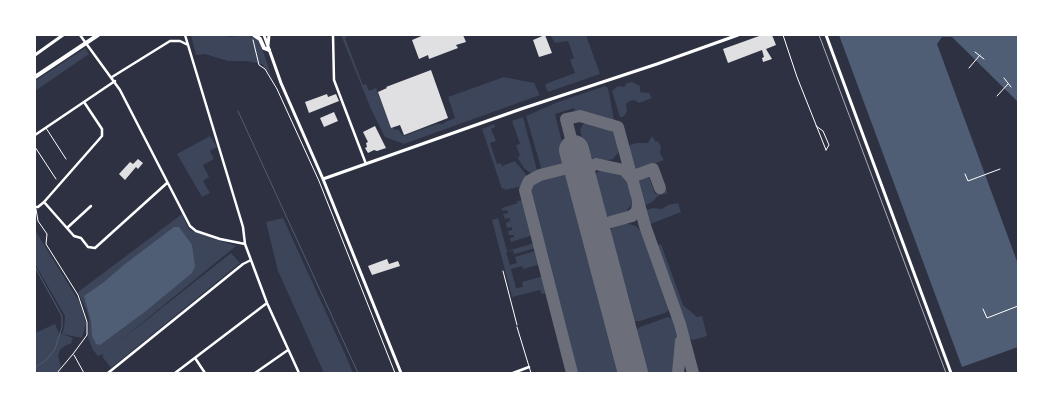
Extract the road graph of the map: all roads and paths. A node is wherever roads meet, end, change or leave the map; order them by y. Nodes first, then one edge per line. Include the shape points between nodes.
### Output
1 (64, 35) edge
2 (80, 35) edge
3 (185, 35) edge
4 (255, 35) edge
5 (264, 35) edge
6 (269, 35) edge
7 (333, 35) edge
8 (738, 35) edge
9 (783, 35) edge
10 (826, 35) edge
11 (97, 36) edge
12 (188, 45) junction
13 (268, 48) junction
14 (976, 52) dead end
15 (35, 55) edge
16 (980, 56) junction
17 (984, 59) dead end
18 (969, 68) dead end
19 (35, 77) edge
20 (112, 77) junction
21 (1004, 78) dead end
22 (115, 82) junction
23 (1008, 84) junction
24 (1011, 87) dead end
25 (997, 96) dead end
26 (84, 102) junction
27 (816, 126) junction
28 (46, 127) junction
29 (35, 135) edge
30 (35, 147) edge
31 (66, 159) dead end
32 (366, 164) junction
33 (1000, 169) dead end
34 (966, 174) dead end
35 (56, 179) dead end
36 (323, 179) junction
37 (168, 182) junction
38 (44, 202) junction
39 (91, 206) dead end
40 (36, 207) edge
41 (67, 228) junction
42 (245, 244) junction
43 (251, 260) junction
44 (502, 271) dead end
45 (267, 303) junction
46 (1018, 306) edge
47 (983, 309) dead end
48 (517, 327) joint
49 (288, 350) junction
50 (74, 354) junction
51 (195, 358) junction
52 (529, 367) junction
53 (56, 373) edge
54 (84, 373) edge
55 (108, 373) edge
56 (175, 373) edge
57 (205, 373) edge
58 (255, 373) edge
59 (299, 373) edge
60 (396, 373) edge
61 (401, 373) edge
62 (513, 373) edge
63 (531, 373) edge
64 (951, 373) edge

1 - 15 street
2 - 20 street
3 - 12 street
4 - 13 main road via 264,48
4 - 60 path via 253,40 259,65 277,88 309,157
5 - 13 street
6 - 13 street
7 - 32 street via 334,80
8 - 32 street
9 - 27 lane
10 - 64 street
11 - 19 main road
12 - 20 street via 170,41
12 - 42 street
13 - 36 street
14 - 16 path
16 - 17 path
16 - 18 path
20 - 22 street
21 - 23 path
22 - 26 street
22 - 37 street
23 - 24 path
23 - 25 path
26 - 28 street
26 - 38 street via 103,133
27 - 27 lane via 823,131 829,146 826,150
28 - 29 street
28 - 31 lane
30 - 35 lane
32 - 36 street
33 - 34 path via 968,181
36 - 61 street
37 - 41 street via 95,248 88,247
37 - 42 street via 196,231
38 - 40 street
38 - 41 street
39 - 41 street
40 - 50 lane via 38,221 47,234 46,244 85,312 87,335
42 - 43 street
43 - 45 street
43 - 55 street
44 - 48 path
45 - 49 street
45 - 51 street
46 - 47 path via 987,318
48 - 52 lane
49 - 58 street
49 - 59 street
50 - 53 lane
50 - 54 lane
51 - 56 street
51 - 57 street
52 - 62 street
52 - 63 lane

